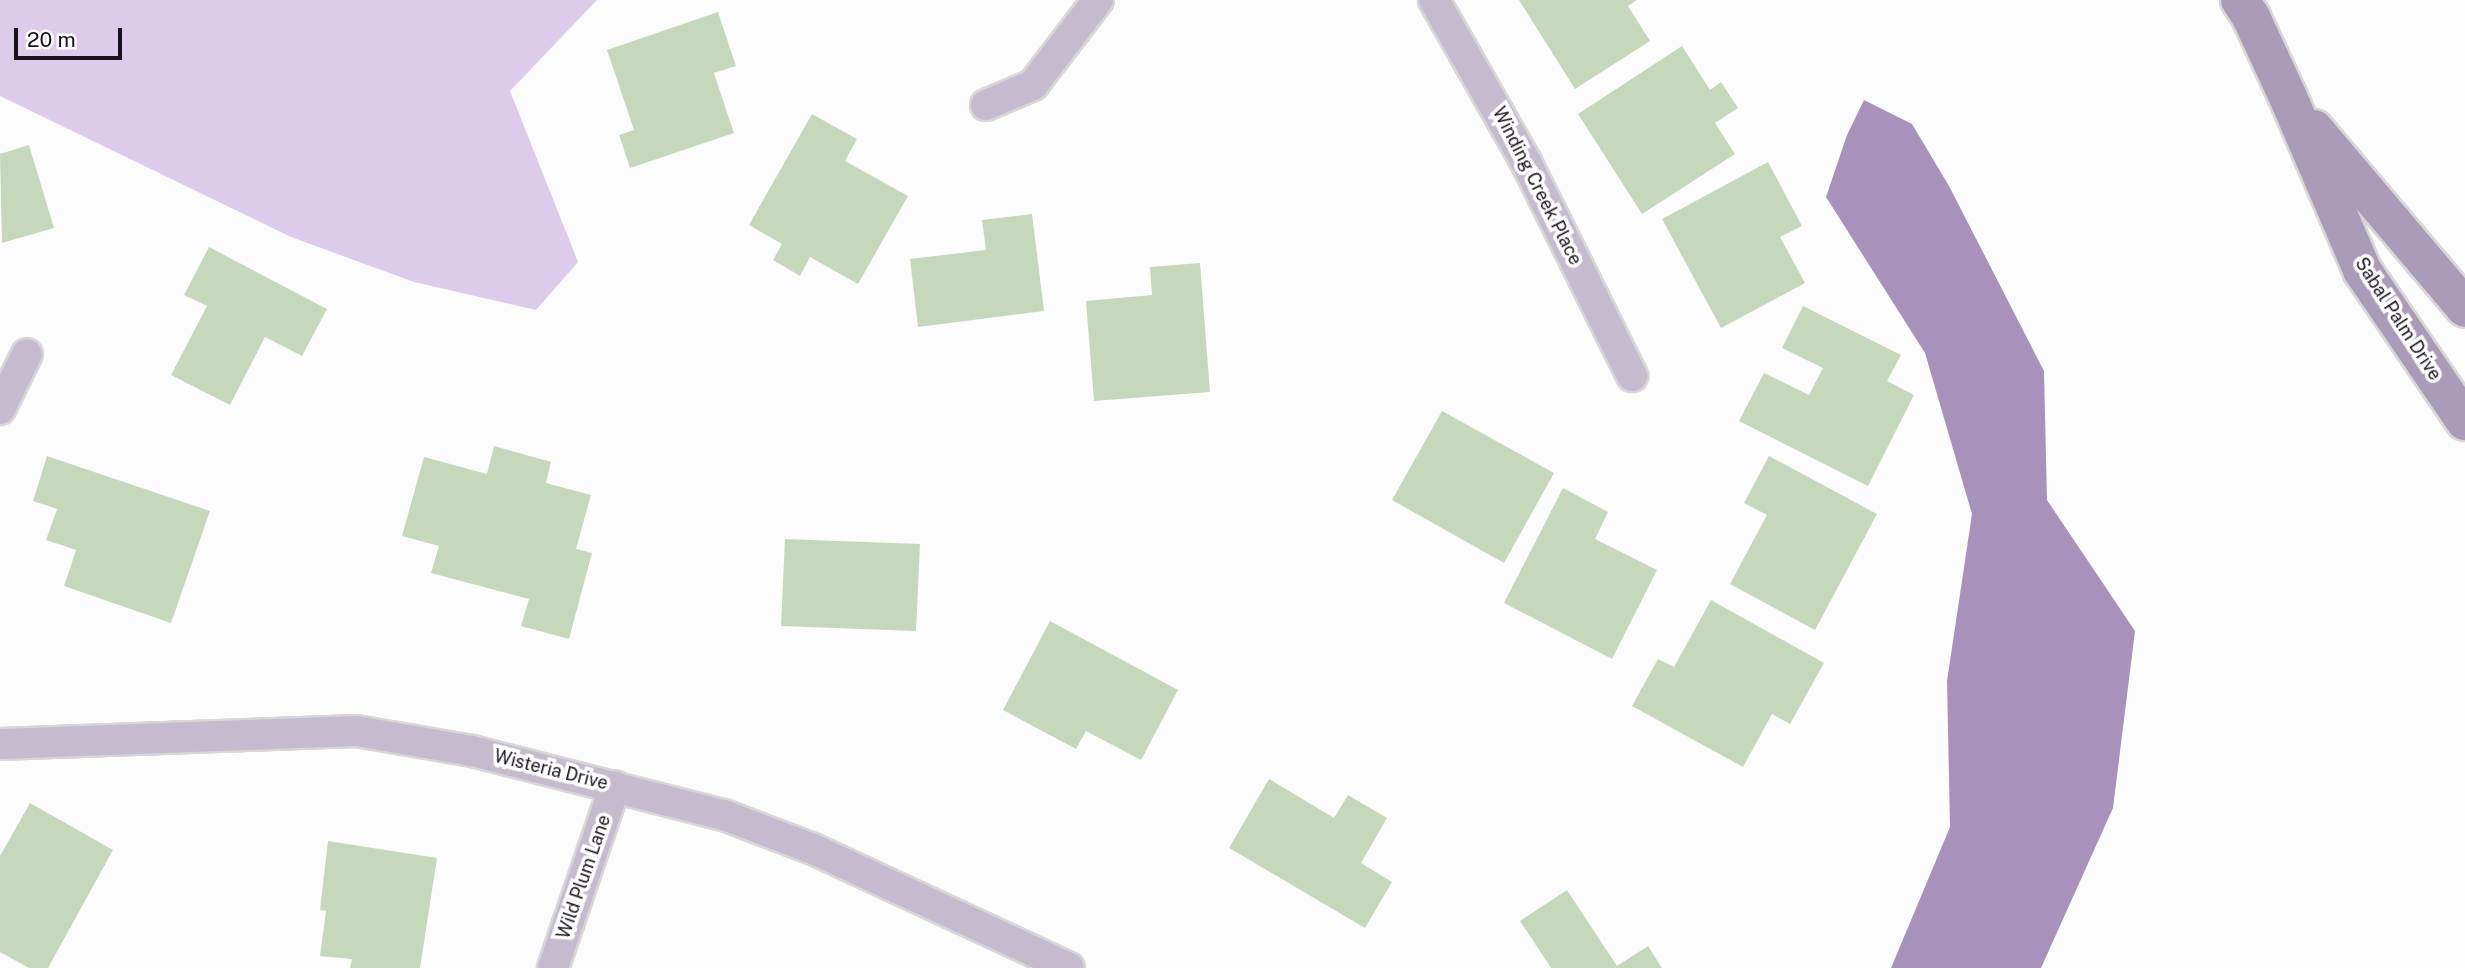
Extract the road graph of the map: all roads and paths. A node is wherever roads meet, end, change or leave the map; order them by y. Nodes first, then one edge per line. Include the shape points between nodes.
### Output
1 (1098, 0) edge
2 (1434, 0) edge
3 (2240, 0) edge
4 (2288, 97) junction
5 (986, 104) dead end
6 (2465, 308) edge
7 (27, 354) dead end
8 (1632, 376) dead end
9 (0, 409) edge
10 (2465, 421) edge
11 (0, 744) edge
12 (615, 786) junction
13 (553, 968) edge
14 (1069, 968) edge

1 - 5 street via 1033,85
2 - 8 street, Winding Creek Place via 1526,162
3 - 4 street, Sabal Palm Drive
4 - 6 street, Sabal Palm Drive
4 - 10 street, Sabal Palm Drive via 2362,270
7 - 9 street
11 - 12 street, Wisteria Drive via 356,731 472,751
12 - 13 street, Wild Plum Lane
12 - 14 street, Wisteria Drive via 724,815 813,849

